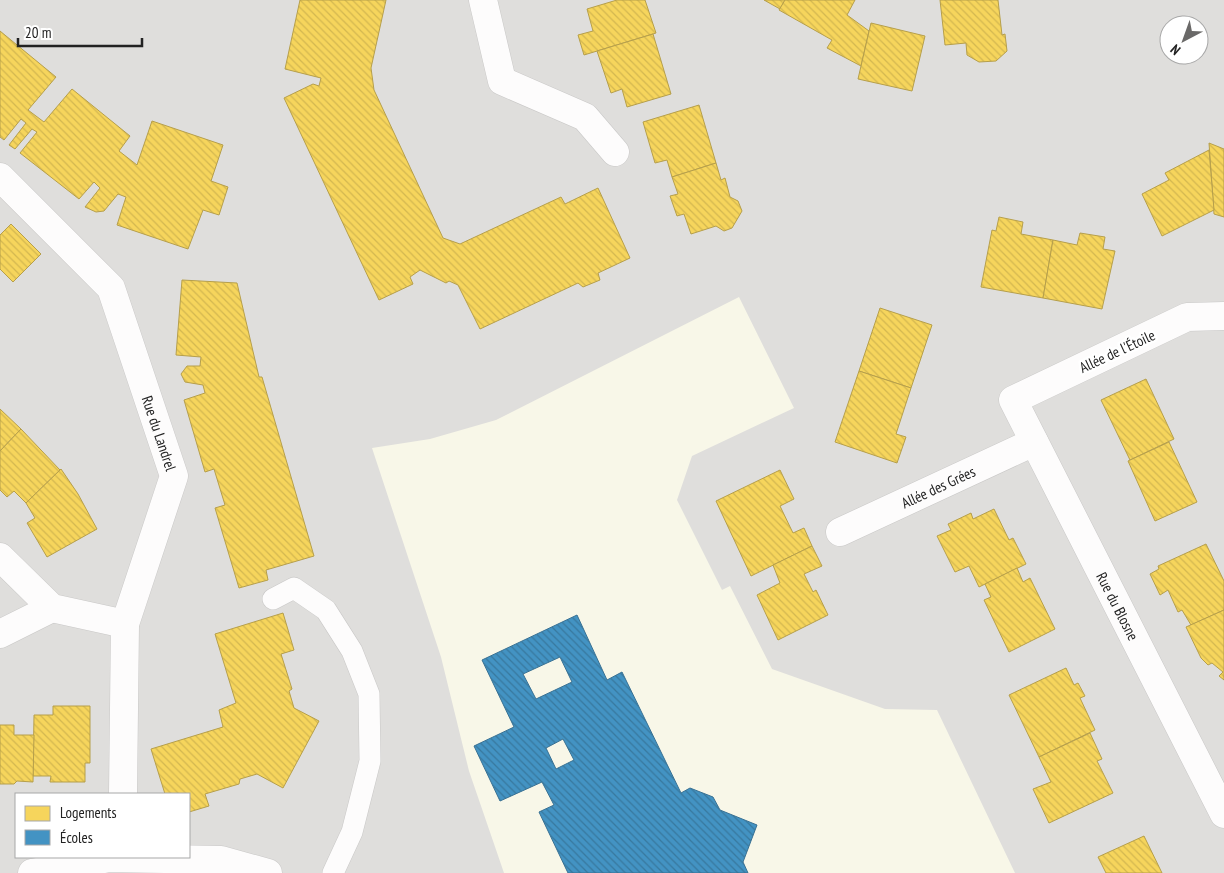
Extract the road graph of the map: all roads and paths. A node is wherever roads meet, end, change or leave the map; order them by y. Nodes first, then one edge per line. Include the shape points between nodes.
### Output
1 (483, 0) edge
2 (615, 152) dead end
3 (0, 177) edge
4 (1224, 316) edge
5 (1012, 400) joint
6 (1034, 442) junction
7 (840, 532) dead end
8 (0, 557) edge
9 (273, 599) dead end
10 (52, 608) junction
11 (125, 624) junction
12 (0, 634) edge
13 (123, 793) edge
14 (1224, 814) edge
15 (109, 863) edge
16 (32, 873) edge
17 (268, 873) edge
18 (333, 873) edge

1 - 2 street via 502,80 586,117
3 - 11 street, Rue du Landrel via 111,288 174,476
4 - 5 street, Allée de l'Étoile via 1187,317
5 - 6 street, Rue du Blosne
6 - 7 street, Allée des Grées
6 - 14 street, Rue du Blosne
8 - 10 street
9 - 18 lane via 294,588 326,610 352,651 369,694 370,761 352,832
10 - 11 street
10 - 12 street
11 - 13 street, Rue du Landrel
15 - 16 street
15 - 17 street via 221,860

